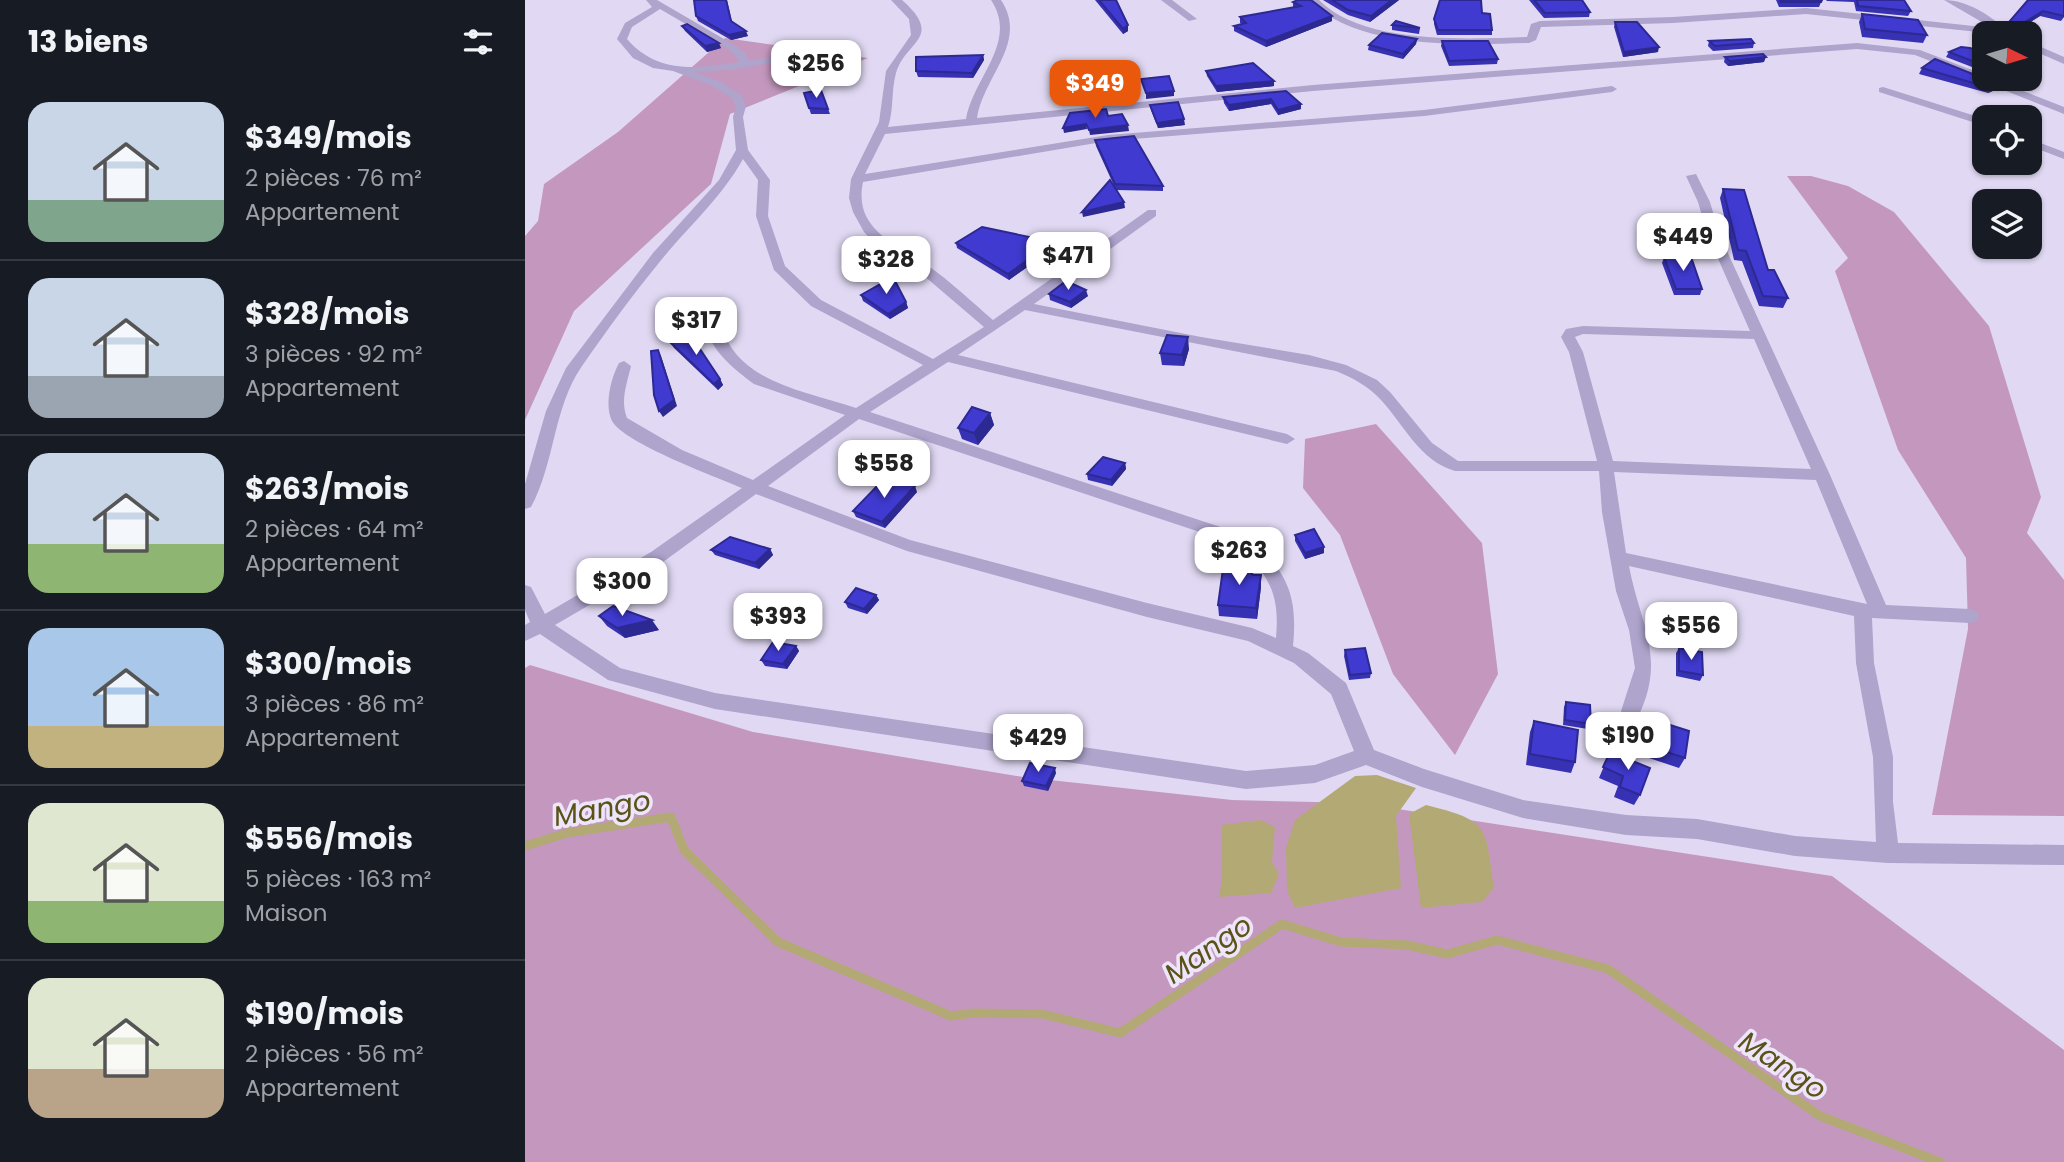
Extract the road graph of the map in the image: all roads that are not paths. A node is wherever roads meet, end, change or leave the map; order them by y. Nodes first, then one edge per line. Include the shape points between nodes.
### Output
1 (651, 0) edge
2 (896, 0) edge
3 (996, 0) edge
4 (1166, 0) edge
5 (1313, 0) edge
6 (1949, 0) edge
7 (1192, 19) dead end
8 (1988, 21) edge
9 (1972, 29) edge
10 (2042, 51) edge
11 (808, 53) dead end
12 (2064, 61) edge
13 (746, 64) junction
14 (676, 69) junction
15 (1612, 89) dead end
16 (1883, 90) dead end
17 (2064, 111) edge
18 (1972, 118) edge
19 (971, 122) junction
20 (881, 131) junction
21 (2042, 147) edge
22 (742, 150) junction
23 (2064, 156) edge
24 (1692, 176) dead end
25 (857, 179) junction
26 (1152, 213) dead end
27 (1023, 306) junction
28 (712, 310) dead end
29 (993, 327) junction
30 (1758, 335) junction
31 (940, 361) junction
32 (624, 366) dead end
33 (855, 415) junction
34 (1287, 439) dead end
35 (1606, 466) junction
36 (1822, 475) junction
37 (755, 487) junction
38 (525, 503) edge
39 (1619, 558) junction
40 (525, 592) edge
41 (1871, 612) junction
42 (1970, 615) dead end
43 (533, 630) edge
44 (1284, 649) junction
45 (1631, 711) dead end
46 (1366, 756) junction
47 (1888, 853) junction
48 (2064, 855) edge

1 - 13 street via 733,48
1 - 14 street via 658,7 628,25 622,39 628,51 652,64
2 - 20 street via 915,20 917,33 895,64
3 - 19 street via 1006,37 979,89
4 - 7 street
5 - 9 street via 1329,15 1369,28 1450,40 1529,40 1534,26 1540,24 1805,11
6 - 8 street
10 - 12 street
11 - 13 street
13 - 14 street via 699,71
14 - 22 street via 737,96
15 - 25 street via 1424,113 1108,138
16 - 18 street
17 - 19 street via 1917,52 1857,46 1313,88
19 - 20 street
20 - 25 street
21 - 23 street
22 - 31 street via 764,180 762,216 779,267 816,303
22 - 38 street via 724,182 658,256 573,368
24 - 30 street
25 - 29 street via 857,206 868,230 888,249 927,270
26 - 27 street
27 - 29 street
27 - 35 street via 1303,358 1354,373 1392,400 1420,442 1438,459 1455,466
28 - 33 street via 713,331 733,362 759,381
29 - 31 street
30 - 35 street via 1571,332 1568,337
30 - 36 street
31 - 33 street
31 - 34 street
32 - 37 street via 617,395 620,421 676,454
33 - 37 street
33 - 44 street via 1245,541 1269,565 1283,588
35 - 36 street
35 - 39 street
36 - 41 street
37 - 43 street via 657,557
37 - 44 street via 907,545 1252,635
39 - 41 street
39 - 45 street via 1644,668
40 - 43 street
41 - 42 street
41 - 47 street via 1865,663 1883,757
43 - 46 street via 615,674 715,701 823,718 1246,780 1315,774
44 - 46 street via 1339,689
46 - 47 street via 1523,809 1626,825 1697,829 1795,846
47 - 48 street

